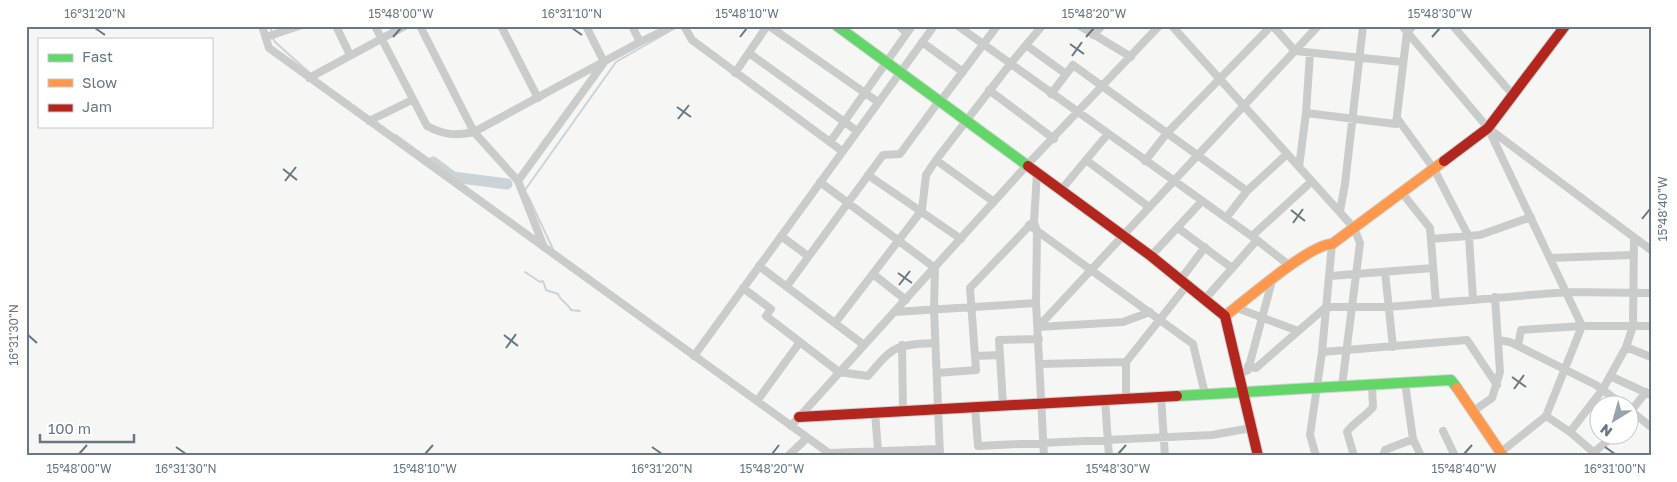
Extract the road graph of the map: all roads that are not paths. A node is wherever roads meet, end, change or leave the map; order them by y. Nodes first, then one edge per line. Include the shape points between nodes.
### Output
1 (262, 26) edge
2 (299, 26) edge
3 (336, 26) edge
4 (375, 26) edge
5 (405, 26) edge
6 (420, 26) edge
7 (501, 26) edge
8 (586, 26) edge
9 (632, 26) edge
10 (673, 26) edge
11 (684, 26) edge
12 (768, 26) edge
13 (899, 26) edge
14 (934, 26) edge
15 (958, 26) edge
16 (997, 26) edge
17 (1042, 26) edge
18 (1080, 26) edge
19 (1102, 26) edge
20 (1159, 26) edge
21 (1172, 26) edge
22 (1272, 26) edge
23 (1317, 26) edge
24 (1364, 26) edge
25 (1413, 26) edge
26 (1453, 26) edge
27 (1565, 26) edge
28 (839, 27) edge
29 (1404, 29) edge
30 (910, 30) edge
31 (1093, 35) junction
32 (270, 36) junction
33 (382, 40) junction
34 (640, 42) junction
35 (922, 42) junction
36 (983, 44) junction
37 (1026, 45) junction
38 (1295, 50) junction
39 (749, 53) junction
40 (1310, 53) junction
41 (350, 56) junction
42 (1131, 57) junction
43 (1360, 58) junction
44 (604, 62) junction
45 (886, 62) junction
46 (1402, 62) junction
47 (1010, 63) junction
48 (735, 72) junction
49 (900, 72) junction
50 (963, 72) junction
51 (1066, 74) junction
52 (309, 78) junction
53 (1219, 79) junction
54 (1103, 87) junction
55 (990, 90) junction
56 (865, 93) junction
57 (1051, 94) junction
58 (1513, 95) junction
59 (538, 98) junction
60 (412, 100) junction
61 (940, 101) junction
62 (878, 102) junction
63 (1244, 106) junction
64 (1306, 113) junction
65 (1078, 114) junction
66 (1397, 118) junction
67 (1352, 119) junction
68 (966, 120) junction
69 (369, 121) junction
70 (844, 122) junction
71 (1488, 128) junction
72 (857, 131) junction
73 (474, 132) junction
74 (1167, 133) junction
75 (1107, 135) junction
76 (1054, 138) junction
77 (830, 142) junction
78 (842, 151) junction
79 (1287, 154) junction
80 (1198, 155) junction
81 (936, 160) junction
82 (1086, 160) junction
83 (1145, 161) junction
84 (1027, 165) junction
85 (1299, 167) junction
86 (1434, 169) junction
87 (1037, 173) junction
88 (868, 175) junction
89 (518, 181) junction
90 (1174, 181) junction
91 (820, 182) junction
92 (1312, 182) junction
93 (1061, 190) junction
94 (1247, 191) junction
95 (1402, 192) junction
96 (1202, 201) junction
97 (848, 202) junction
98 (994, 202) junction
99 (1149, 208) junction
100 (922, 210) junction
101 (1340, 211) junction
102 (1531, 217) junction
103 (1226, 218) junction
104 (1032, 223) junction
105 (1178, 228) junction
106 (1354, 228) junction
107 (1037, 231) junction
108 (1123, 235) junction
109 (781, 236) junction
110 (1469, 237) junction
111 (1255, 238) junction
112 (1634, 238) junction
113 (960, 239) junction
114 (1431, 239) junction
115 (898, 240) junction
116 (1332, 244) junction
117 (544, 247) junction
118 (1204, 247) junction
119 (1651, 250) edge
120 (1633, 255) junction
121 (808, 256) junction
122 (1152, 256) junction
123 (1550, 258) junction
124 (759, 266) junction
125 (1290, 266) junction
126 (935, 268) junction
127 (1232, 268) junction
128 (1434, 268) junction
129 (1091, 270) junction
130 (1385, 272) junction
131 (873, 274) junction
132 (1355, 274) junction
133 (1330, 276) junction
134 (1272, 281) junction
135 (1184, 282) junction
136 (787, 286) junction
137 (743, 288) junction
138 (1566, 292) junction
139 (1633, 293) junction
140 (1651, 293) edge
141 (1495, 297) junction
142 (1205, 299) junction
143 (1472, 299) junction
144 (906, 300) junction
145 (1036, 303) junction
146 (1436, 303) junction
147 (972, 307) junction
148 (1326, 307) junction
149 (1388, 307) junction
150 (934, 308) junction
151 (1237, 308) junction
152 (1350, 308) junction
153 (894, 312) junction
154 (1150, 312) junction
155 (1225, 316) junction
156 (1262, 317) junction
157 (1160, 319) junction
158 (835, 323) junction
159 (1582, 326) junction
160 (1633, 326) junction
161 (1651, 326) edge
162 (1038, 327) junction
163 (1298, 330) junction
164 (1039, 339) junction
165 (1498, 340) junction
166 (800, 342) junction
167 (936, 343) junction
168 (864, 345) junction
169 (902, 345) junction
170 (1518, 346) junction
171 (1393, 347) junction
172 (1626, 347) junction
173 (1345, 351) junction
174 (1322, 352) junction
175 (1000, 355) junction
176 (694, 356) junction
177 (975, 356) junction
178 (1651, 357) edge
179 (1126, 362) junction
180 (1040, 364) junction
181 (1248, 366) junction
182 (1566, 369) junction
183 (839, 372) junction
184 (937, 373) junction
185 (1237, 374) junction
186 (1610, 376) junction
187 (1405, 383) junction
188 (1372, 385) junction
189 (1497, 385) junction
190 (1342, 386) junction
191 (1318, 388) junction
192 (1603, 389) junction
193 (1241, 392) junction
194 (1205, 394) junction
195 (1609, 394) edge
196 (1648, 394) edge
197 (1162, 396) junction
198 (1126, 398) junction
199 (1106, 400) junction
200 (757, 401) junction
201 (1041, 403) junction
202 (1003, 405) junction
203 (975, 407) junction
204 (938, 409) junction
205 (903, 411) junction
206 (875, 412) junction
207 (1472, 412) junction
208 (799, 416) junction
209 (1546, 416) junction
210 (1640, 418) edge
211 (791, 426) junction
212 (1651, 427) edge
213 (1250, 428) junction
214 (1443, 431) dead end
215 (1570, 432) junction
216 (1164, 437) junction
217 (808, 438) junction
218 (1108, 438) junction
219 (1413, 439) junction
220 (1044, 442) junction
221 (1606, 444) edge
222 (992, 446) junction
223 (878, 451) junction
224 (940, 452) edge
225 (831, 454) edge
226 (1596, 454) edge
227 (1500, 455) edge
228 (788, 456) edge
229 (992, 456) edge
230 (1044, 456) edge
231 (1109, 456) edge
232 (1165, 456) edge
233 (1258, 456) edge
234 (1316, 456) edge
235 (1354, 456) edge
236 (1383, 456) edge
237 (1420, 456) edge
238 (1455, 456) edge

1 - 32 street
2 - 32 street
3 - 41 street
4 - 33 street
5 - 33 street
6 - 73 street
7 - 59 street
8 - 44 street
9 - 34 street
10 - 34 street
11 - 48 street via 692,40
12 - 39 street
12 - 56 street
13 - 30 street
14 - 35 street
15 - 36 street
16 - 36 street
17 - 37 street
18 - 31 street
19 - 31 street
20 - 42 street
21 - 53 street
22 - 38 street
22 - 53 street
23 - 38 street
24 - 43 street
25 - 29 street
26 - 58 street
27 - 58 street
28 - 45 street
29 - 46 street
29 - 71 street
30 - 45 street
31 - 42 street
32 - 52 street via 269,48
33 - 41 street
33 - 60 street
34 - 44 street
35 - 49 street
35 - 50 street
36 - 47 street
36 - 50 street
37 - 47 street
37 - 51 street
38 - 40 street
38 - 63 street
39 - 48 street
39 - 70 street
40 - 43 street
40 - 64 street
41 - 52 street
42 - 54 street
43 - 46 street
43 - 67 street
44 - 59 street
44 - 89 street
45 - 49 street
45 - 56 street
46 - 66 street
47 - 55 street
47 - 57 street
48 - 77 street
49 - 61 street
49 - 62 street
50 - 61 street
51 - 54 street via 1073,65
51 - 57 street
52 - 69 street
53 - 63 street
53 - 74 street
54 - 65 street
54 - 74 street
55 - 68 street
55 - 76 street
56 - 62 street
56 - 70 street
57 - 65 street
58 - 71 street
59 - 73 street
60 - 69 street
60 - 73 street via 427,126 441,134
61 - 68 street
61 - 88 street via 900,154 883,155
62 - 72 street
63 - 79 street
63 - 80 street
64 - 67 street
64 - 85 street
65 - 75 street
65 - 76 street
66 - 67 street via 1396,124
66 - 86 street
67 - 101 street
68 - 81 street
68 - 84 street
69 - 117 street
70 - 72 street
70 - 77 street
71 - 86 street
71 - 102 street
71 - 112 street
72 - 78 street
73 - 89 street
74 - 80 street
74 - 83 street
75 - 82 street
75 - 83 street
76 - 84 street
77 - 78 street
78 - 91 street
79 - 85 street
79 - 94 street
80 - 90 street
80 - 94 street
81 - 98 street
81 - 100 street via 926,175
82 - 93 street
82 - 99 street
83 - 90 street
84 - 87 street
84 - 98 street
85 - 92 street
86 - 95 street
86 - 110 street
87 - 93 street
87 - 104 street
88 - 97 street
88 - 100 street
89 - 117 street
90 - 96 street
90 - 99 street
91 - 97 street
91 - 109 street
92 - 101 street
92 - 111 street
93 - 108 street
94 - 103 street
95 - 106 street
95 - 114 street via 1430,228
96 - 103 street
96 - 105 street
97 - 115 street
97 - 121 street
98 - 113 street
99 - 108 street
100 - 113 street
100 - 115 street
101 - 106 street
102 - 110 street
102 - 123 street
103 - 111 street
104 - 107 street
104 - 147 street via 970,288
105 - 118 street
105 - 122 street
106 - 116 street
106 - 132 street via 1360,244
107 - 129 street
107 - 145 street
108 - 122 street
108 - 129 street
109 - 121 street
109 - 124 street
110 - 114 street
110 - 143 street
111 - 125 street
111 - 127 street
112 - 119 street
112 - 120 street
113 - 126 street
114 - 128 street
115 - 126 street
115 - 131 street
116 - 125 street via 1316,248
116 - 133 street
117 - 176 street
118 - 127 street
118 - 135 street
120 - 123 street
120 - 139 street
121 - 136 street
122 - 135 street
123 - 138 street
124 - 136 street
124 - 137 street
125 - 134 street
126 - 144 street
126 - 150 street
127 - 142 street
128 - 130 street
128 - 146 street
129 - 154 street
129 - 162 street
130 - 132 street
130 - 149 street
131 - 144 street
131 - 158 street
132 - 133 street
132 - 152 street
133 - 148 street
134 - 151 street
134 - 156 street
135 - 142 street
135 - 157 street
136 - 158 street
137 - 166 street via 771,309 766,316
137 - 176 street
138 - 139 street
138 - 141 street
138 - 159 street
139 - 140 street
139 - 160 street
141 - 143 street
141 - 165 street
142 - 155 street
143 - 146 street
144 - 153 street
145 - 147 street
145 - 162 street
146 - 149 street
147 - 150 street
147 - 177 street
148 - 152 street
148 - 163 street
148 - 174 street
149 - 152 street
149 - 171 street
150 - 153 street
150 - 167 street
151 - 155 street
151 - 156 street
152 - 173 street
153 - 168 street
154 - 157 street
154 - 162 street via 1124,322
155 - 185 street
156 - 163 street
156 - 181 street
157 - 179 street
157 - 194 street via 1193,344
158 - 168 street
159 - 160 street
159 - 170 street via 1521,330
159 - 182 street
160 - 161 street
160 - 172 street
162 - 164 street
163 - 181 street via 1256,368
164 - 175 street via 999,340
164 - 180 street
165 - 170 street
165 - 189 street via 1500,372
166 - 183 street
166 - 200 street
167 - 169 street
167 - 184 street
168 - 183 street
169 - 183 street via 884,356 868,376
169 - 205 street
170 - 182 street
171 - 173 street
171 - 189 street via 1467,340
172 - 178 street
172 - 186 street
173 - 174 street
173 - 190 street
174 - 191 street
175 - 177 street
175 - 202 street
176 - 200 street
177 - 184 street via 976,370
179 - 180 street
179 - 198 street
180 - 201 street
181 - 185 street via 1245,373
182 - 192 street
182 - 209 street
183 - 208 street
184 - 204 street
185 - 193 street
186 - 192 street
186 - 196 street
187 - 188 street
187 - 207 street via 1451,380
187 - 219 street
188 - 190 street
188 - 235 street via 1373,407 1347,432
189 - 207 street via 1492,398
190 - 191 street
191 - 193 street
191 - 234 street via 1310,435
192 - 195 street
192 - 215 street
193 - 194 street
193 - 213 street
194 - 197 street
197 - 198 street
197 - 216 street
198 - 199 street
199 - 201 street
199 - 218 street
200 - 211 street
201 - 202 street
201 - 220 street
202 - 203 street
203 - 204 street
203 - 222 street via 978,446
204 - 205 street
204 - 224 street
205 - 206 street
206 - 208 street
206 - 223 street
207 - 227 street
208 - 211 street
209 - 215 street
209 - 227 street
210 - 212 street
211 - 217 street
213 - 216 street via 1212,435
213 - 233 street
214 - 238 street
215 - 226 street
216 - 218 street
216 - 232 street
217 - 225 street
217 - 228 street
218 - 220 street
218 - 231 street
219 - 236 street via 1385,450
219 - 237 street
220 - 222 street
220 - 230 street
221 - 226 street
222 - 229 street
223 - 224 street
223 - 225 street

